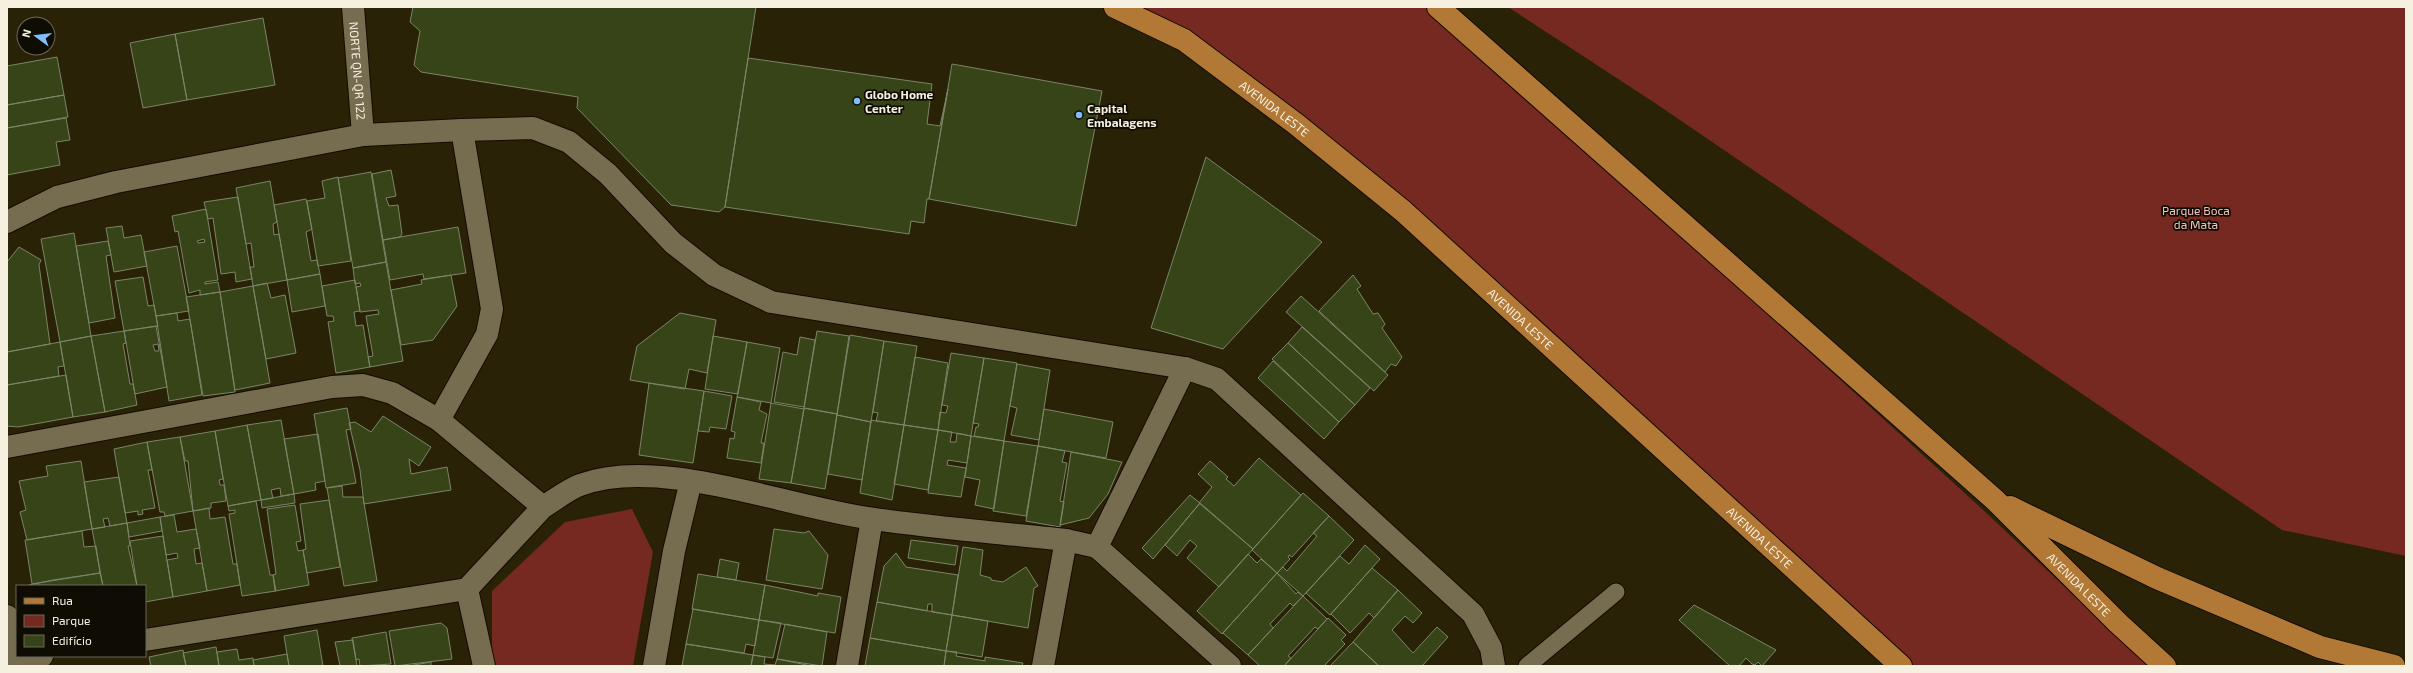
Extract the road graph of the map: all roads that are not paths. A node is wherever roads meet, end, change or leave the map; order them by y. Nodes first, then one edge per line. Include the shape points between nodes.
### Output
1 (353, 7) edge
2 (1115, 7) edge
3 (1438, 7) edge
4 (462, 130) junction
5 (363, 135) junction
6 (7, 222) edge
7 (1185, 368) junction
8 (439, 420) junction
9 (7, 447) edge
10 (691, 480) junction
11 (1996, 500) junction
12 (543, 506) junction
13 (872, 519) junction
14 (1066, 540) junction
15 (1097, 547) junction
16 (467, 589) junction
17 (1616, 592) dead end
18 (7, 616) edge
19 (146, 640) edge
20 (38, 657) edge
21 (17, 663) edge
22 (484, 666) edge
23 (654, 666) edge
24 (847, 666) edge
25 (1042, 666) edge
26 (1230, 666) edge
27 (1494, 666) edge
28 (1527, 666) edge
29 (1900, 666) edge
30 (2165, 666) edge
31 (2394, 666) edge

1 - 5 street, NORTE QN-QR 122
2 - 29 main road, AVENIDA LESTE via 1184,40 1296,124 1403,211
3 - 11 main road, AVENIDA LESTE
4 - 5 street
4 - 7 street via 532,128 568,142 608,174 673,243 714,275 771,302
4 - 8 street via 492,309 487,334
5 - 6 street via 116,182 57,197
7 - 15 street
7 - 27 street via 1217,379 1473,614 1490,648
8 - 9 street via 392,393 363,385 332,387
8 - 12 street
10 - 12 street via 641,475 611,477 579,485
10 - 13 street
10 - 23 street via 674,551
11 - 30 main road, AVENIDA LESTE via 2118,623
11 - 31 main road via 2157,578 2313,644
12 - 16 street
13 - 14 street
13 - 24 street
14 - 15 street
14 - 25 street
15 - 26 street
16 - 19 street
16 - 22 street
17 - 28 lane
18 - 21 street
20 - 21 street

